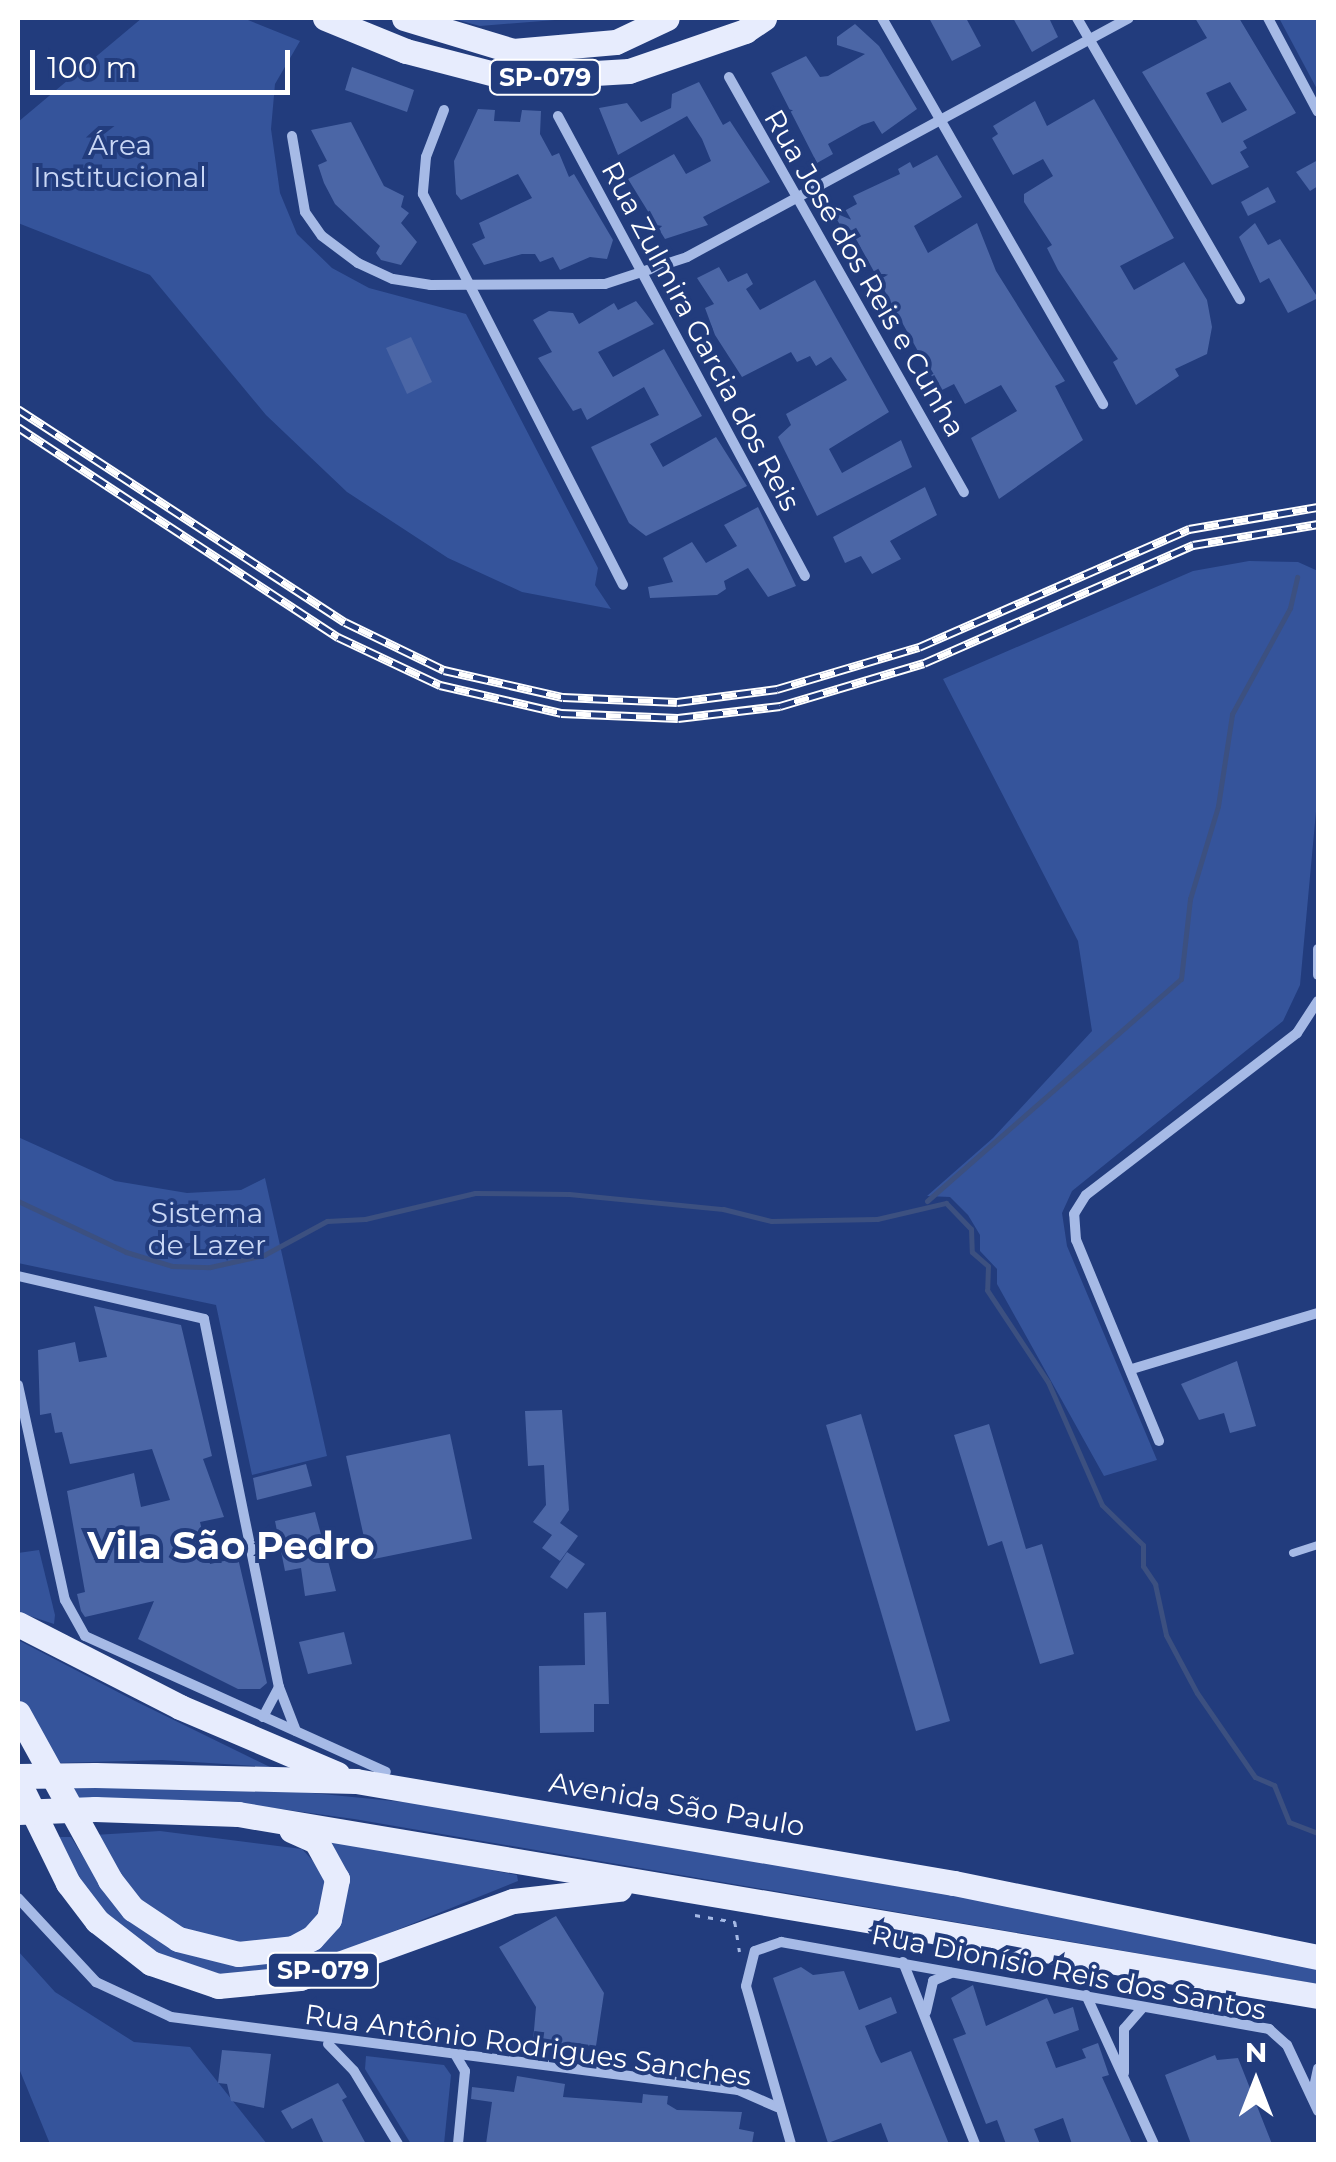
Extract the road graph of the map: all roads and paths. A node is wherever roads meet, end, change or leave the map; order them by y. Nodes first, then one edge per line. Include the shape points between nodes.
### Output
1 (325, 18) edge
2 (404, 18) edge
3 (667, 18) edge
4 (764, 18) edge
5 (882, 18) edge
6 (1076, 18) edge
7 (1129, 18) edge
8 (1268, 18) edge
9 (1089, 40) junction
10 (729, 77) dead end
11 (444, 110) dead end
12 (1318, 112) edge
13 (558, 116) dead end
14 (944, 119) junction
15 (292, 136) dead end
16 (796, 200) junction
17 (644, 276) junction
18 (468, 286) junction
19 (1240, 299) dead end
20 (1103, 404) dead end
21 (964, 492) dead end
22 (805, 576) dead end
23 (623, 585) dead end
24 (1318, 948) edge
25 (1318, 975) edge
26 (1318, 1001) edge
27 (18, 1276) edge
28 (1318, 1313) edge
29 (1132, 1369) junction
30 (18, 1386) edge
31 (1160, 1441) dead end
32 (1318, 1545) edge
33 (1294, 1553) dead end
34 (18, 1624) edge
35 (280, 1686) junction
36 (18, 1713) edge
37 (264, 1717) junction
38 (296, 1731) junction
39 (372, 1779) junction
40 (19, 1792) edge
41 (238, 1814) junction
42 (18, 1898) edge
43 (696, 1903) junction
44 (734, 1922) dead end
45 (1318, 1957) edge
46 (903, 1962) junction
47 (957, 1972) junction
48 (1272, 1988) junction
49 (1086, 1995) junction
50 (1318, 1996) edge
51 (1143, 2007) junction
52 (1318, 2008) edge
53 (927, 2023) junction
54 (322, 2041) junction
55 (455, 2054) junction
56 (1318, 2069) edge
57 (1124, 2080) junction
58 (1313, 2098) junction
59 (777, 2107) junction
60 (1318, 2111) edge
61 (398, 2144) edge
62 (458, 2144) edge
63 (791, 2144) edge
64 (975, 2144) edge
65 (1154, 2144) edge

1 - 4 main road, SP-079 via 438,61 510,78 628,71 713,44
2 - 3 main road, SP-079 via 512,52 616,42
5 - 14 street
6 - 9 street
7 - 9 street
8 - 12 street
9 - 14 street
9 - 19 street
10 - 16 street, Rua José dos Reis e Cunha
11 - 18 street via 426,158 423,194
13 - 17 street, Rua Zulmira Garcia dos Reis
14 - 16 street
14 - 20 street
15 - 18 street via 296,184 322,236 393,279
16 - 17 street
16 - 21 street, Rua José dos Reis e Cunha
17 - 18 street via 588,285
17 - 22 street, Rua Zulmira Garcia dos Reis
18 - 23 street
24 - 25 street
26 - 29 street via 1297,1033 1086,1195 1074,1214 1076,1240
27 - 35 street via 204,1319
28 - 29 street
29 - 31 street
30 - 37 street via 70,1621 85,1636
32 - 33 lane
34 - 39 main road via 180,1707
35 - 37 street
35 - 38 street
36 - 41 main road, SP-079 via 110,1880 143,1916 207,1950 294,1948 329,1919 338,1887 334,1869 316,1841
37 - 38 street
38 - 39 street
39 - 40 main road, Avenida São Paulo, bridge via 95,1775
39 - 45 main road, Avenida São Paulo
40 - 41 main road, bridge via 95,1810
40 - 43 main road, SP-079 via 68,1883 97,1921 151,1963 218,1986 300,1978 473,1912 550,1893
41 - 43 main road
42 - 54 street, Rua Antônio Rodrigues Sanches via 77,1965 130,2002 171,2017
43 - 44 path
43 - 48 main road
46 - 47 street, Rua Dionísio Reis dos Santos
46 - 53 street
46 - 59 street, Rua Dionísio Reis dos Santos via 780,1942 755,1951 746,1986
47 - 49 street, Rua Dionísio Reis dos Santos
47 - 53 street via 933,1981
48 - 50 main road
48 - 52 street
49 - 51 street, Rua Dionísio Reis dos Santos
49 - 57 street
51 - 57 street via 1124,2030
51 - 58 street, Rua Dionísio Reis dos Santos via 1268,2029 1287,2045
53 - 64 street
54 - 55 street, Rua Antônio Rodrigues Sanches
54 - 61 street via 343,2056
55 - 59 street, Rua Antônio Rodrigues Sanches via 738,2090
55 - 62 street via 464,2071
56 - 58 street
57 - 65 street
58 - 60 street, Rua Dionísio Reis dos Santos
59 - 63 street

